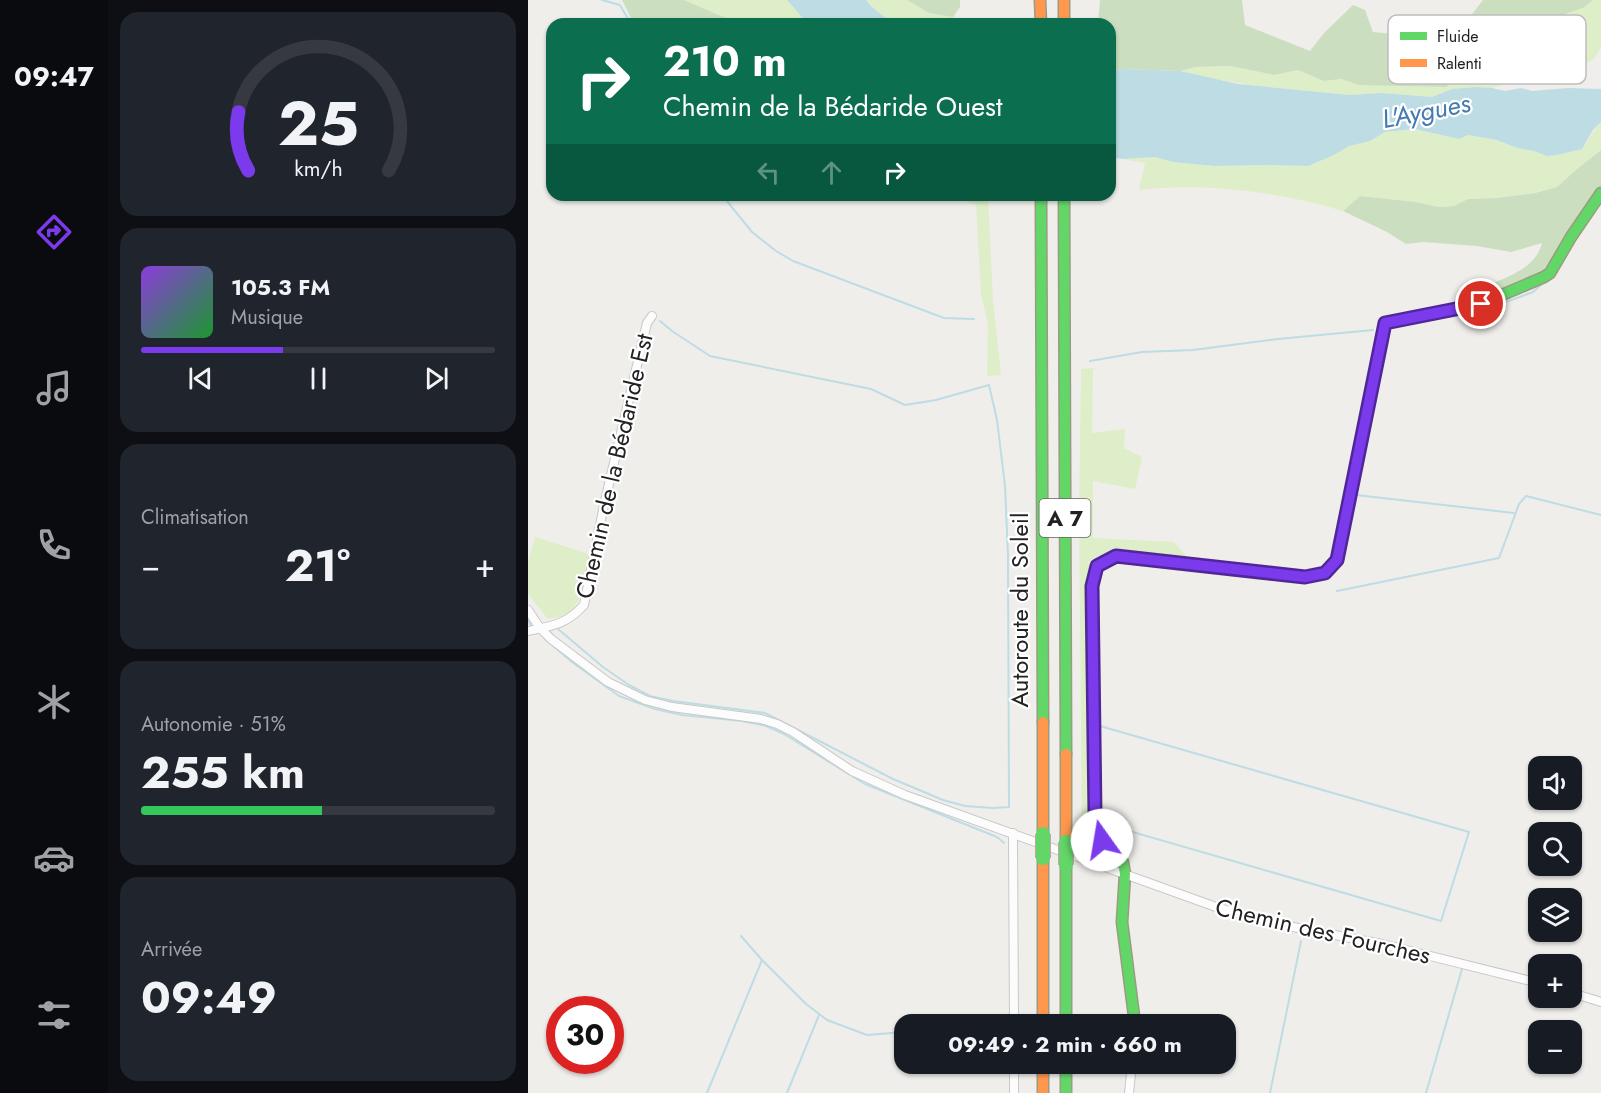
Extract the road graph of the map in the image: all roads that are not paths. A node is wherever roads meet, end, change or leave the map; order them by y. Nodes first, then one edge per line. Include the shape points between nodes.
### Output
1 (1040, 0) edge
2 (1064, 0) edge
3 (1041, 18) edge
4 (1064, 18) edge
5 (1601, 193) edge
6 (1041, 201) edge
7 (1064, 201) edge
8 (652, 316) dead end
9 (528, 610) edge
10 (540, 628) junction
11 (528, 631) edge
12 (1103, 831) junction
13 (1013, 833) junction
14 (1086, 860) junction
15 (1125, 874) junction
16 (1528, 980) edge
17 (1582, 996) edge
18 (1601, 1002) edge
19 (1014, 1014) edge
20 (1043, 1014) edge
21 (1066, 1014) edge
22 (1134, 1014) edge
23 (1014, 1074) edge
24 (1043, 1074) edge
25 (1066, 1074) edge
26 (1131, 1074) edge
27 (1014, 1093) edge
28 (1043, 1093) edge
29 (1066, 1093) edge
30 (1129, 1093) edge

1 - 3 main road
2 - 4 main road
5 - 12 main road via 1544,277 1481,304 1385,323 1337,560 1325,573 1305,577 1116,556 1097,566 1092,586 1095,814
6 - 20 main road, Autoroute du Soleil / A 7, bridge
7 - 21 main road, Autoroute du Soleil / A 7, bridge
8 - 10 street, Chemin de la Bédaride Est via 647,323 584,605 558,625
9 - 10 street, Chemin des Fourches
10 - 11 street, Chemin de la Bédaride Est
10 - 13 street, Chemin des Fourches via 608,682 645,700 777,724 852,771
12 - 14 street via 1102,840
12 - 15 main road via 1123,862
13 - 14 street, Chemin des Fourches
13 - 19 street
14 - 15 street, Chemin des Fourches
15 - 16 street, Chemin des Fourches via 1264,921 1382,944
15 - 22 main road via 1122,922
17 - 18 street
23 - 27 street
24 - 28 main road
25 - 29 main road
26 - 30 street

